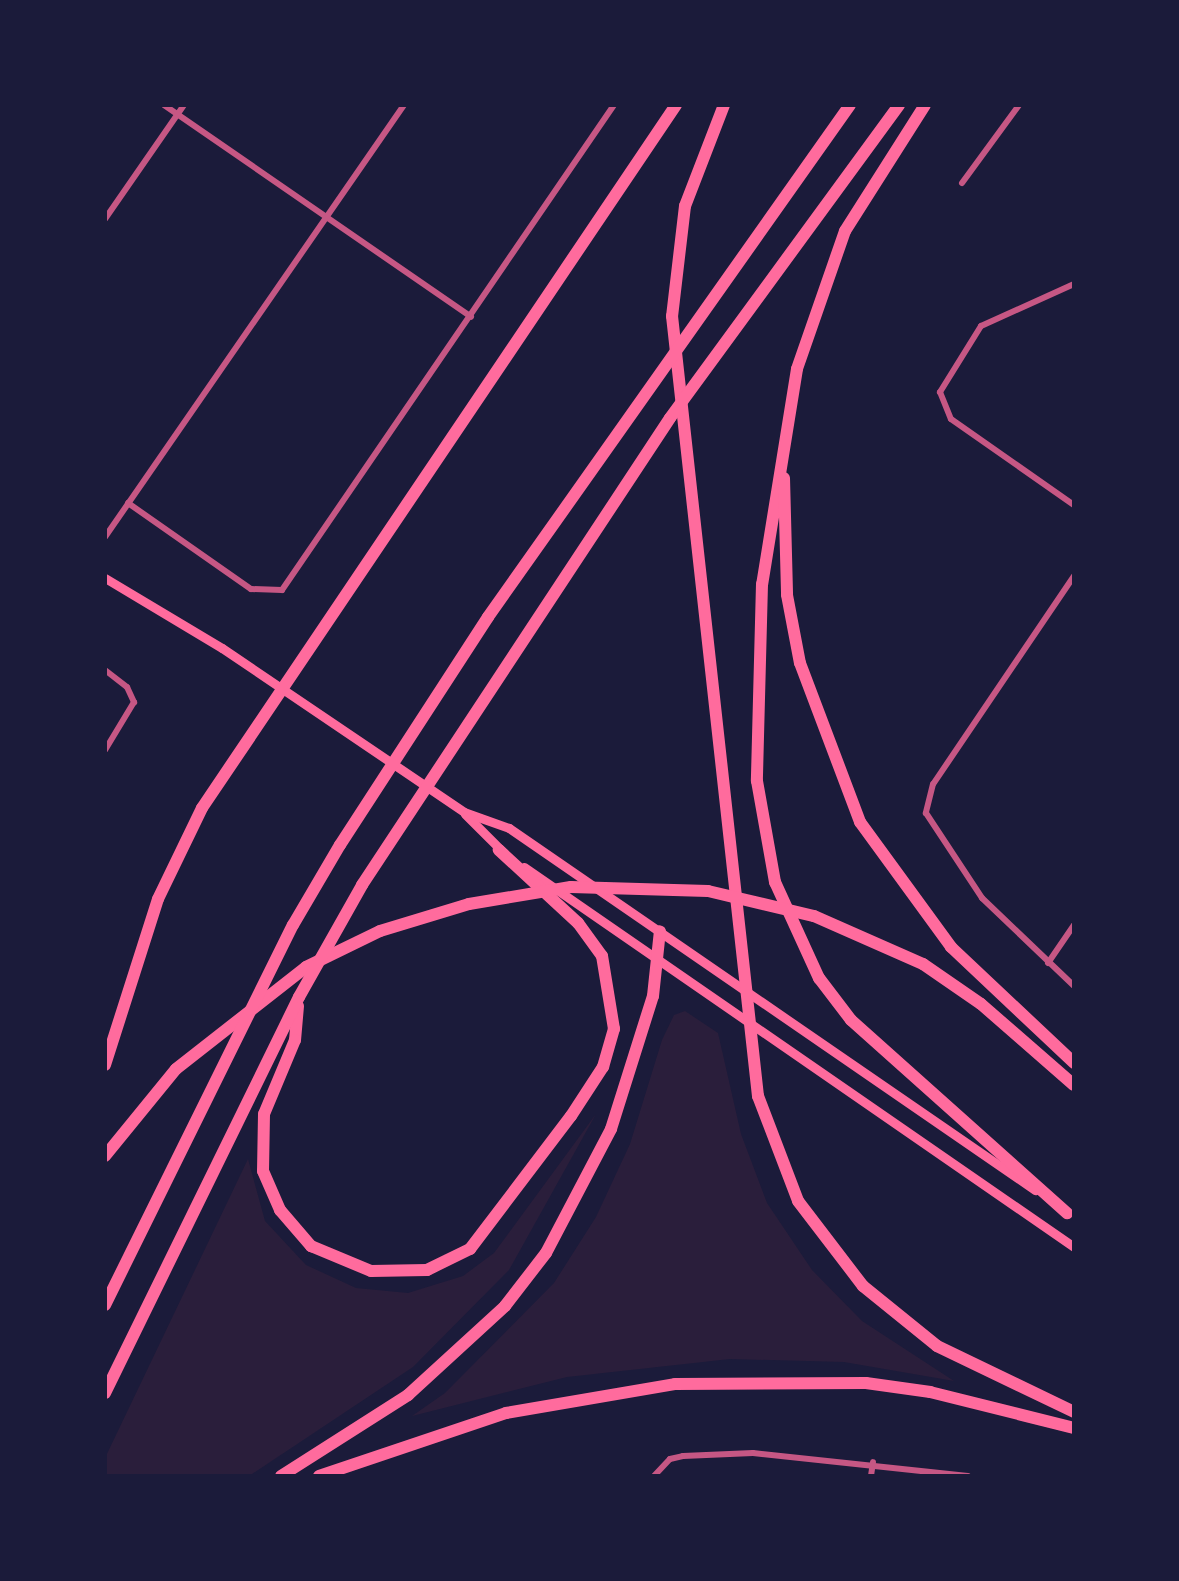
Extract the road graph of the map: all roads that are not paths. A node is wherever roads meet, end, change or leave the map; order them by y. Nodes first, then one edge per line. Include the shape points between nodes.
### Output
1 (164, 105) edge
2 (184, 105) edge
3 (404, 105) edge
4 (614, 105) edge
5 (676, 105) edge
6 (724, 105) edge
7 (850, 105) edge
8 (900, 105) edge
9 (925, 105) edge
10 (1019, 105) edge
11 (177, 114) junction
12 (962, 183) dead end
13 (327, 217) junction
14 (105, 219) edge
15 (1074, 284) edge
16 (471, 317) junction
17 (787, 419) junction
18 (128, 503) junction
19 (1074, 505) edge
20 (105, 537) edge
21 (1074, 576) edge
22 (105, 578) edge
23 (105, 670) edge
24 (282, 688) junction
25 (105, 750) edge
26 (464, 812) junction
27 (499, 850) junction
28 (1074, 925) edge
29 (660, 931) junction
30 (656, 959) junction
31 (1048, 963) junction
32 (1074, 986) edge
33 (299, 998) junction
34 (1074, 1063) edge
35 (105, 1065) edge
36 (1074, 1085) edge
37 (105, 1156) edge
38 (1071, 1215) edge
39 (1074, 1247) edge
40 (105, 1305) edge
41 (105, 1393) edge
42 (1074, 1412) edge
43 (1074, 1428) edge
44 (873, 1462) junction
45 (281, 1476) edge
46 (319, 1476) edge
47 (654, 1476) edge
48 (871, 1476) edge
49 (968, 1476) edge

1 - 11 street
2 - 11 street
3 - 13 street
4 - 16 street
5 - 24 highway
6 - 42 highway via 685,206 673,278 686,464 749,1057 779,1160 827,1244 895,1315 937,1346
7 - 40 highway via 641,395 353,824 293,925
8 - 33 highway via 670,418 362,885
9 - 17 highway via 845,231 804,340
10 - 12 street
11 - 13 street
11 - 14 street
13 - 16 street
13 - 18 street
15 - 19 street via 987,321 940,392 951,419
16 - 18 street via 282,590 251,589
17 - 34 highway via 787,595 800,663 841,781 860,822 912,900 988,987
17 - 38 highway via 762,584 756,704 766,847 790,925 851,1020
18 - 20 street
21 - 31 street via 933,784 926,804 932,831 967,881
22 - 24 main road
23 - 25 street via 127,687 134,702
24 - 26 main road
24 - 35 highway via 178,854
26 - 27 main road
26 - 29 main road via 509,828
27 - 30 main road
27 - 33 highway via 578,923 603,956 614,1029 603,1067 571,1116 470,1249 427,1270 371,1271 311,1246 280,1210 263,1171 264,1114 295,1040
28 - 31 street
29 - 30 highway
29 - 38 main road
30 - 39 main road
30 - 45 highway via 653,996 611,1129 546,1253 505,1306 408,1395
31 - 32 street
33 - 41 highway
36 - 37 highway via 981,1004 923,964 814,916 671,887 571,887 469,904 380,932 306,967 176,1069
43 - 46 highway via 930,1392 866,1384 675,1384 506,1413
44 - 47 street via 694,1455 670,1459
44 - 48 street
44 - 49 street

